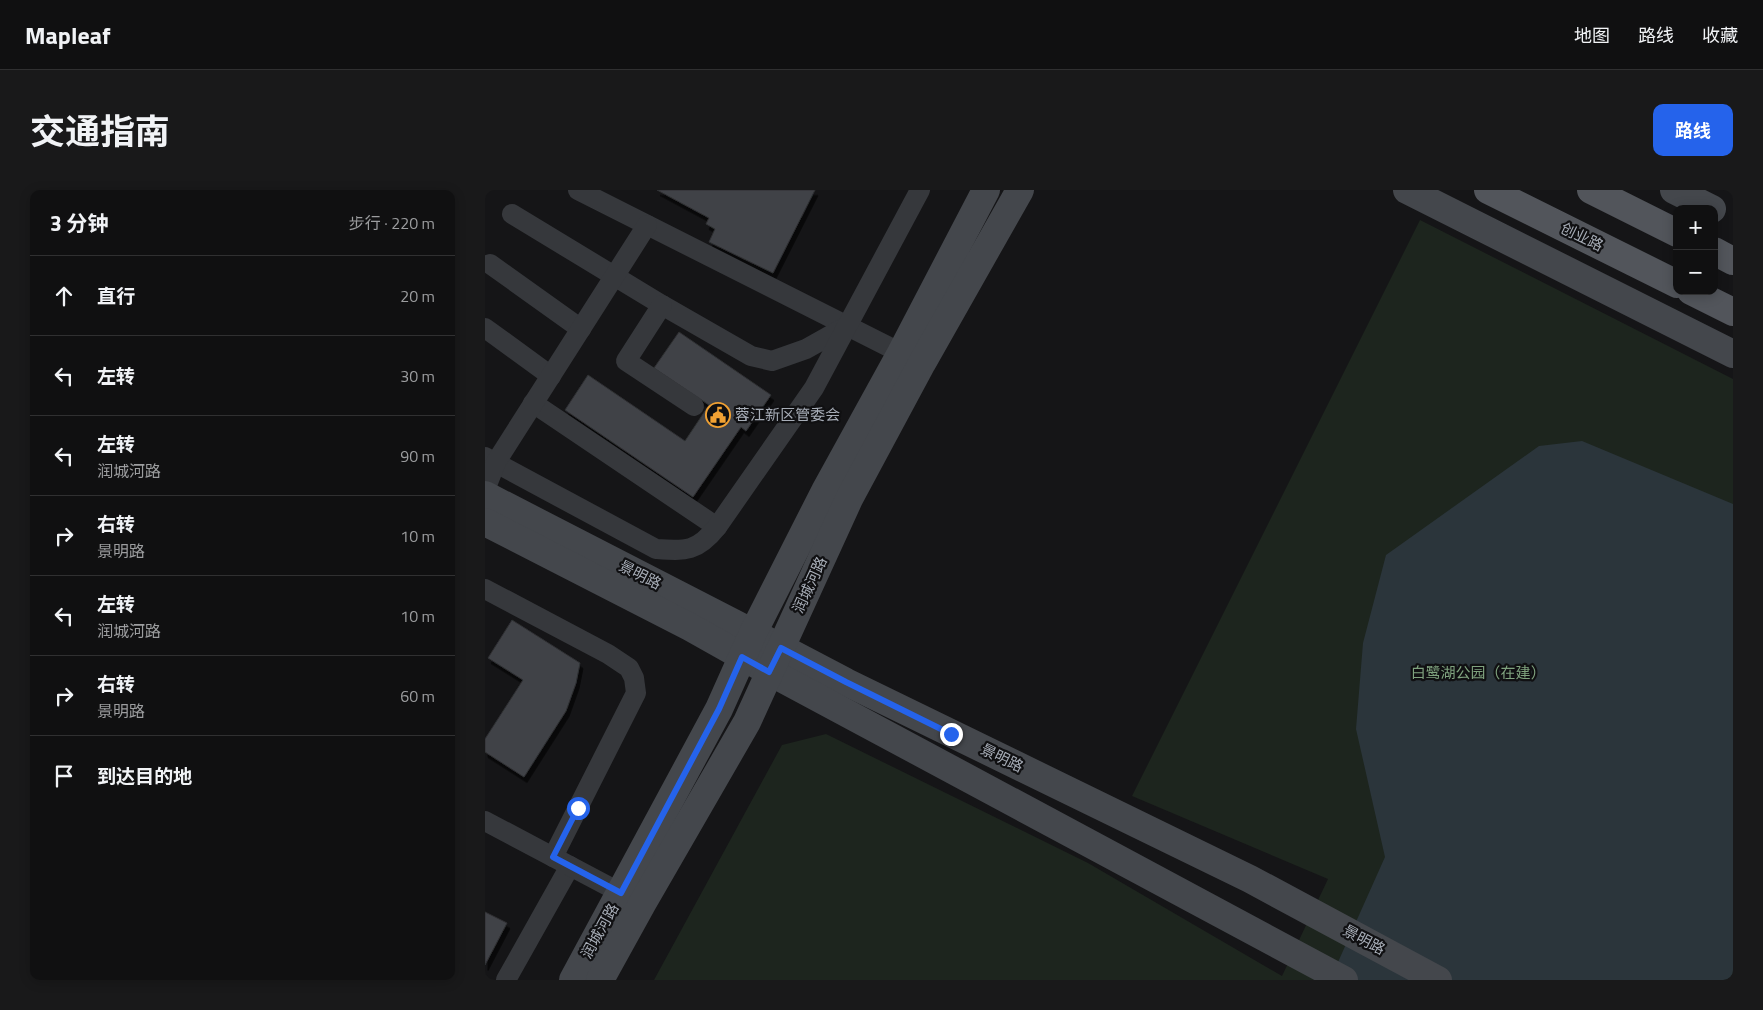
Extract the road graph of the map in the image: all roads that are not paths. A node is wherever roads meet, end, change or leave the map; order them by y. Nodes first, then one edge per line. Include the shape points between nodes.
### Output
1 (578, 190) edge
2 (920, 190) edge
3 (986, 190) edge
4 (1020, 190) edge
5 (1407, 190) edge
6 (1488, 190) edge
7 (1591, 190) edge
8 (1674, 190) edge
9 (1705, 205) edge
10 (1718, 212) edge
11 (512, 214) dead end
12 (1733, 219) edge
13 (647, 225) junction
14 (1673, 231) edge
15 (1718, 253) edge
16 (1733, 261) edge
17 (489, 264) dead end
18 (614, 276) junction
19 (1673, 282) edge
20 (1699, 295) edge
21 (661, 305) junction
22 (1733, 312) edge
23 (848, 326) junction
24 (485, 328) edge
25 (581, 328) junction
26 (901, 353) junction
27 (1733, 354) edge
28 (551, 376) junction
29 (533, 403) junction
30 (694, 406) dead end
31 (491, 459) edge
32 (485, 490) edge
33 (485, 496) edge
34 (485, 522) edge
35 (717, 528) junction
36 (485, 590) edge
37 (753, 633) junction
38 (742, 657) junction
39 (775, 660) junction
40 (485, 821) edge
41 (561, 862) junction
42 (621, 893) junction
43 (506, 980) edge
44 (573, 980) edge
45 (600, 980) edge
46 (1344, 980) edge
47 (1438, 980) edge

1 - 13 street
2 - 23 street
3 - 26 street, 润城河路
4 - 39 street, 润城河路 via 849,499
5 - 27 street
6 - 19 main road, 创业路
7 - 14 main road
8 - 9 street
10 - 12 street
11 - 18 street
13 - 18 street
13 - 23 street
15 - 16 main road
17 - 25 street
18 - 21 street
18 - 25 street
20 - 22 main road
21 - 23 street via 751,356 772,361 806,349
21 - 30 street via 626,361
23 - 26 street
23 - 35 street via 815,388
24 - 28 street
25 - 28 street
26 - 37 street, 润城河路 via 825,491
28 - 29 street
29 - 31 street
29 - 35 street
31 - 32 street
31 - 35 street via 657,549 684,551 706,541
33 - 37 street, 景明路
34 - 38 street, 景明路
36 - 41 street via 608,654 629,668 634,678 636,693
37 - 38 street, 润城河路
37 - 39 street, 景明路
38 - 39 street, 景明路
38 - 42 street, 润城河路 via 719,709
39 - 45 street, 润城河路 via 747,722
39 - 46 street, 景明路 via 1100,848
39 - 47 street, 景明路 via 846,682 1250,878
40 - 41 street
41 - 42 street
41 - 43 street
42 - 44 street, 润城河路

